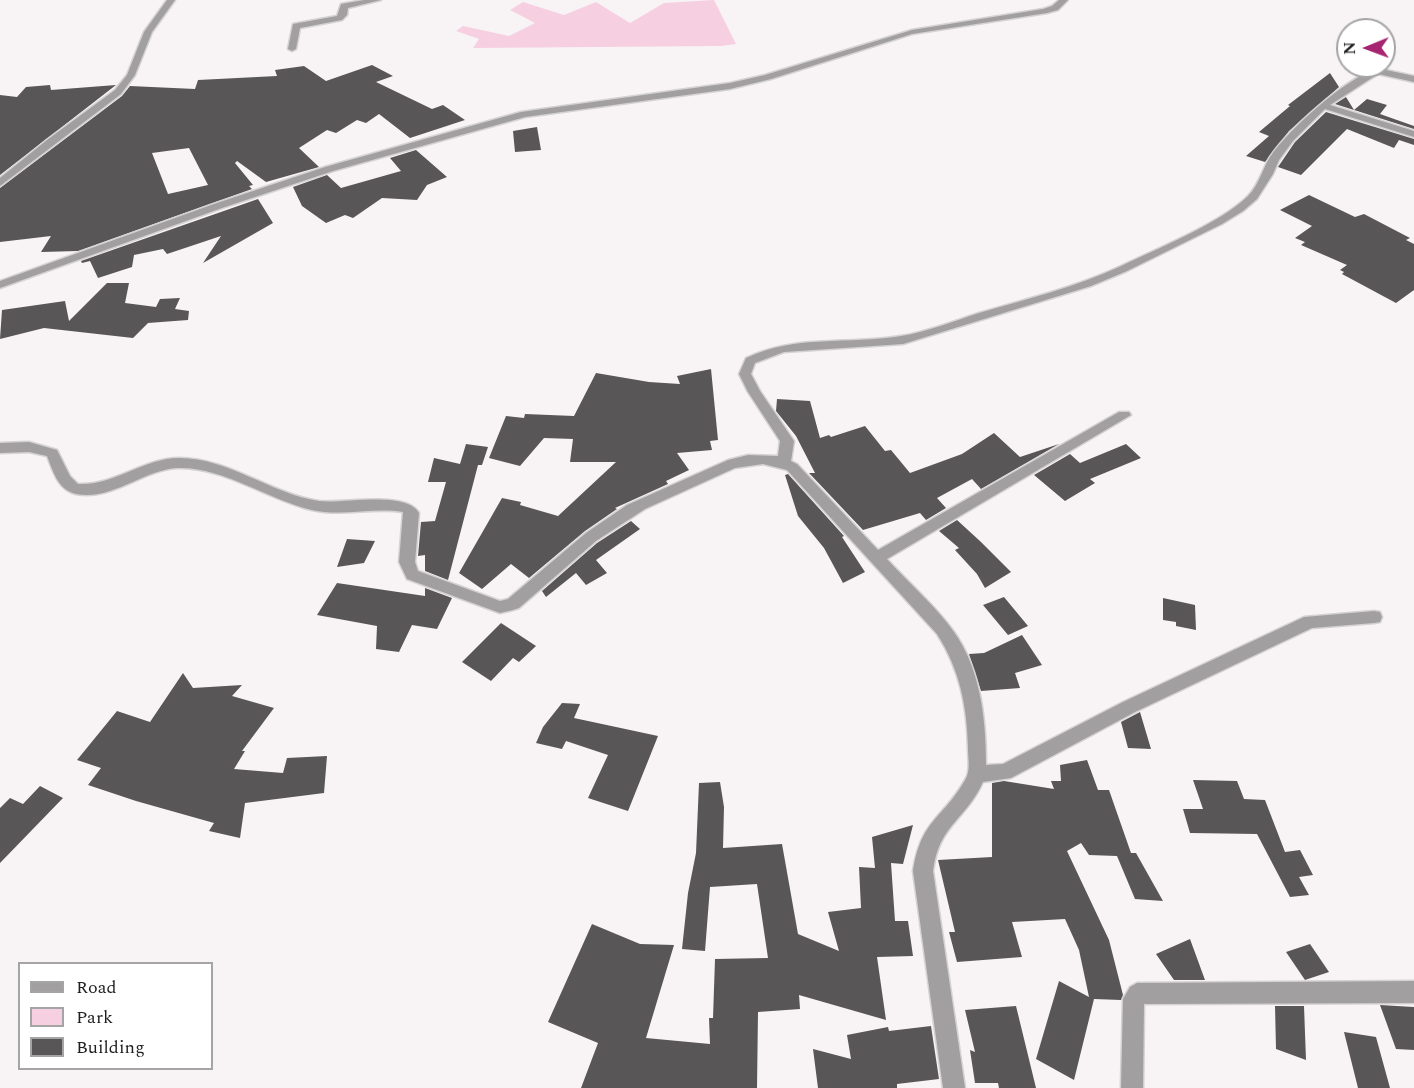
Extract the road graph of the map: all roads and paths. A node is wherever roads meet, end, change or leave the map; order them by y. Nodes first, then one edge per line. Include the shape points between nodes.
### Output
1 (171, 0) edge
2 (377, 0) edge
3 (1064, 0) edge
4 (292, 49) dead end
5 (1414, 79) edge
6 (1323, 106) junction
7 (1414, 134) edge
8 (0, 183) edge
9 (0, 285) edge
10 (1124, 415) dead end
11 (0, 448) edge
12 (784, 462) junction
13 (877, 558) junction
14 (1374, 617) dead end
15 (977, 774) junction
16 (1414, 992) edge
17 (954, 1088) edge
18 (1132, 1088) edge

1 - 8 street via 148,32 131,75 118,92
2 - 4 street via 345,5 339,18 294,27
3 - 9 street via 1044,12 881,40 740,84 524,114 319,172
5 - 6 street via 1377,71
6 - 7 street
6 - 12 street via 1274,159 1253,197 1239,209 1113,273 912,337 783,348 750,360 745,374 747,382 788,441
10 - 13 street
11 - 12 street via 42,448 52,453 65,482 81,490 163,465 188,463 314,506 408,508 412,513 406,562 412,575 500,607 513,604 631,509 733,463 767,459
12 - 13 street
13 - 15 street via 943,629 959,653 977,716
14 - 15 street via 1310,622 1129,707 1005,772
15 - 17 street via 972,786 933,833 924,855 923,871
16 - 18 street via 1137,994

